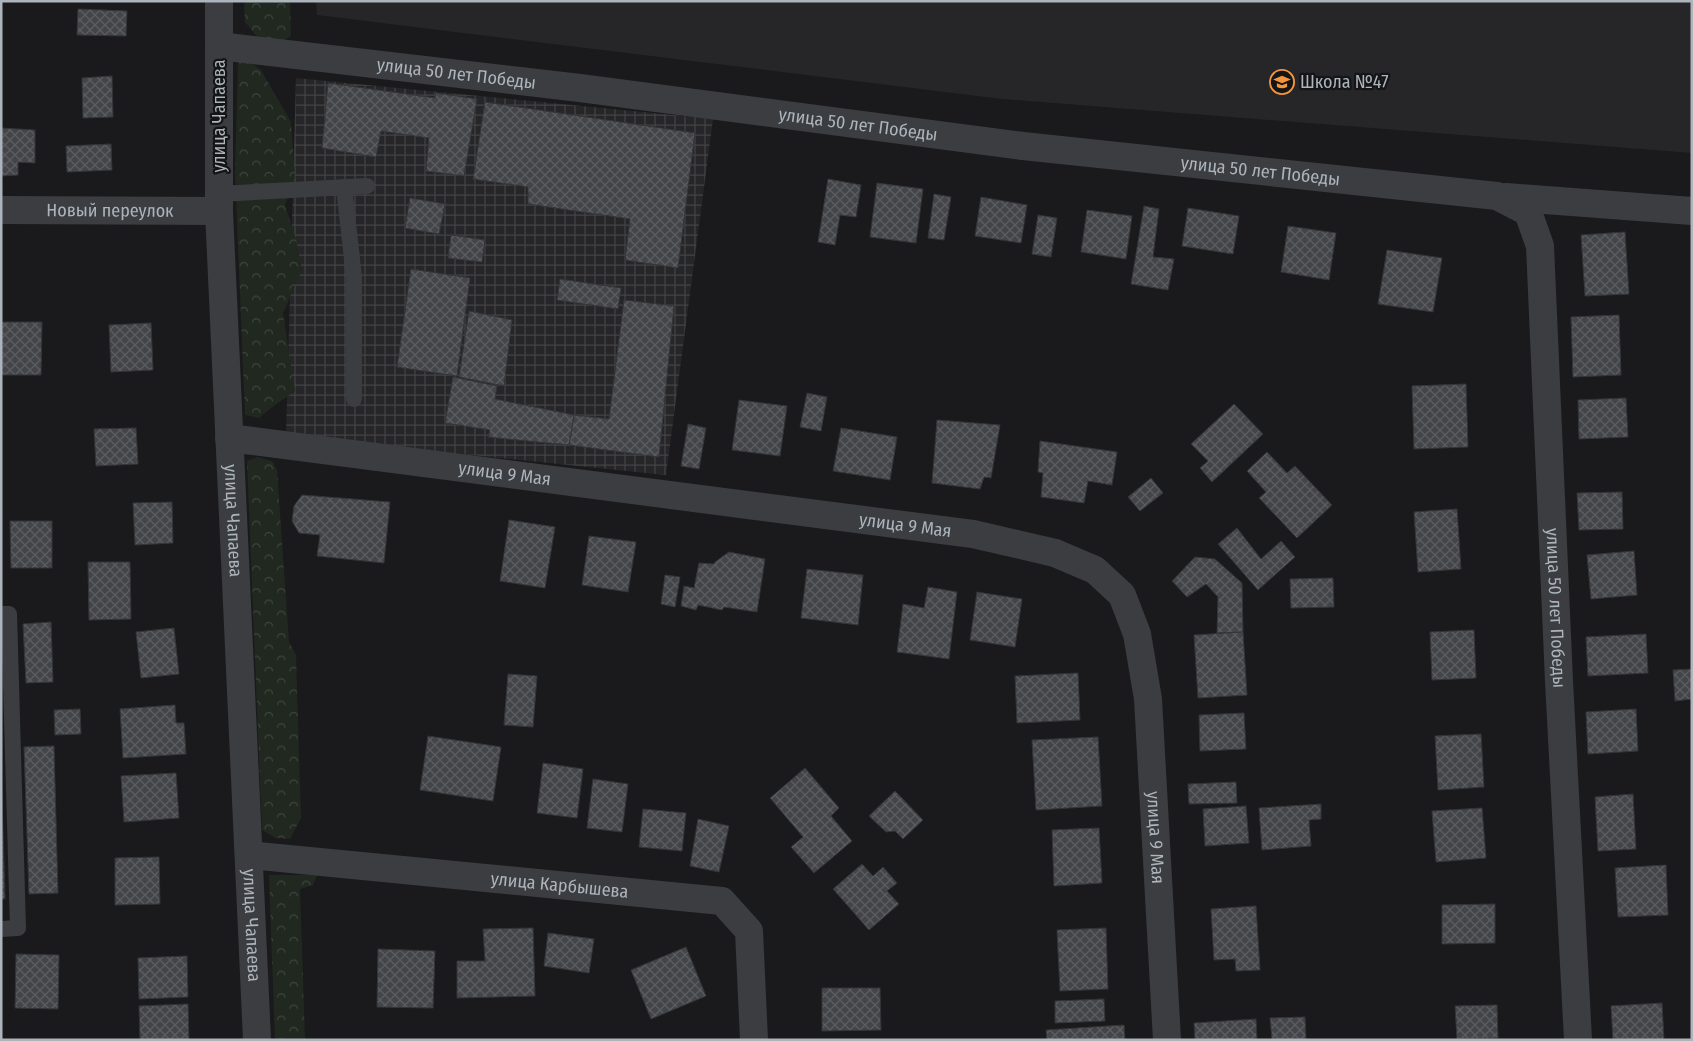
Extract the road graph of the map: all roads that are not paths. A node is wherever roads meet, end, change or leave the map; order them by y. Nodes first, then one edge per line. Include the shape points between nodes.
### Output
1 (220, 1) edge
2 (220, 46) junction
3 (367, 186) dead end
4 (344, 187) junction
5 (1497, 196) junction
6 (219, 203) junction
7 (1, 210) edge
8 (1692, 211) edge
9 (354, 399) dead end
10 (229, 438) junction
11 (1, 614) edge
12 (249, 855) junction
13 (1, 929) edge
14 (257, 1040) edge
15 (754, 1040) edge
16 (1167, 1040) edge
17 (1578, 1040) edge

1 - 2 street, улица Чапаева
2 - 5 street, улица 50 лет Победы via 580,88 1023,146
2 - 6 street, улица Чапаева
3 - 4 lane
4 - 6 lane
4 - 9 lane via 354,277
5 - 8 street, улица 50 лет Победы
5 - 17 street, улица 50 лет Победы via 1528,212 1540,246
6 - 7 street, Новый переулок
6 - 10 street, улица Чапаева
10 - 12 street, улица Чапаева
10 - 16 street, улица 9 Мая via 973,534 1054,552 1095,570 1122,595 1137,634 1148,699
11 - 13 lane via 9,614 18,928
12 - 14 street, улица Чапаева
12 - 15 street, улица Карбышева via 722,901 749,931

